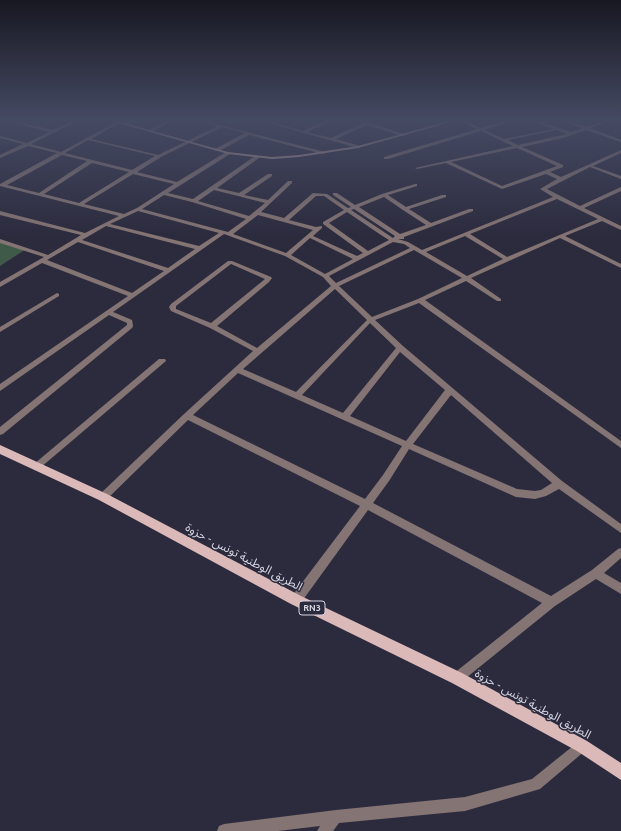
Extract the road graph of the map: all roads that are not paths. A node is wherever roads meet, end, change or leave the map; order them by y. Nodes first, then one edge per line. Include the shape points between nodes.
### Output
1 (52, 158) edge
2 (79, 158) edge
3 (156, 158) edge
4 (213, 158) edge
5 (257, 158) joint
6 (280, 158) edge
7 (465, 158) edge
8 (543, 158) edge
9 (607, 158) edge
10 (91, 161) junction
11 (447, 162) junction
12 (590, 166) junction
13 (417, 168) dead end
14 (134, 172) junction
15 (546, 172) junction
16 (270, 175) dead end
17 (621, 178) edge
18 (561, 179) junction
19 (290, 182) dead end
20 (175, 183) junction
21 (2, 185) edge
22 (415, 185) dead end
23 (213, 188) junction
24 (621, 189) edge
25 (163, 193) junction
26 (40, 194) junction
27 (335, 194) dead end
28 (240, 195) junction
29 (384, 195) junction
30 (444, 196) dead end
31 (557, 197) junction
32 (194, 201) junction
33 (268, 202) junction
34 (79, 205) junction
35 (355, 207) junction
36 (136, 208) junction
37 (580, 208) junction
38 (405, 209) junction
39 (347, 210) junction
40 (471, 210) dead end
41 (0, 213) edge
42 (257, 213) junction
43 (124, 215) junction
44 (250, 218) junction
45 (602, 219) junction
46 (285, 220) junction
47 (324, 223) junction
48 (105, 224) junction
49 (430, 225) junction
50 (621, 228) edge
51 (317, 229) junction
52 (226, 233) junction
53 (86, 235) junction
54 (467, 235) junction
55 (308, 236) junction
56 (560, 236) junction
57 (397, 238) junction
58 (77, 240) junction
59 (0, 241) edge
60 (199, 248) junction
61 (414, 248) junction
62 (421, 252) junction
63 (367, 253) junction
64 (287, 255) junction
65 (50, 257) junction
66 (356, 258) junction
67 (507, 259) junction
68 (43, 261) junction
69 (621, 266) edge
70 (168, 270) junction
71 (325, 276) junction
72 (466, 278) junction
73 (336, 285) junction
74 (0, 286) edge
75 (57, 295) dead end
76 (132, 295) junction
77 (420, 300) junction
78 (499, 300) dead end
79 (107, 312) junction
80 (370, 320) junction
81 (212, 326) junction
82 (0, 330) edge
83 (400, 348) junction
84 (258, 351) junction
85 (162, 361) dead end
86 (238, 370) junction
87 (0, 388) edge
88 (450, 390) junction
89 (298, 396) junction
90 (187, 416) junction
91 (345, 416) junction
92 (0, 432) edge
93 (408, 445) junction
94 (621, 445) edge
95 (0, 448) edge
96 (37, 466) junction
97 (558, 484) junction
98 (103, 497) junction
99 (366, 504) junction
100 (621, 529) edge
101 (621, 552) edge
102 (596, 573) junction
103 (621, 589) edge
104 (296, 600) junction
105 (551, 602) junction
106 (457, 678) junction
107 (582, 746) junction
108 (621, 772) edge
109 (336, 817) junction
110 (224, 831) edge
111 (324, 831) edge

1 - 21 street
2 - 10 street
3 - 14 street
4 - 20 street
5 - 6 street
5 - 23 street
7 - 11 street
8 - 15 street via 561,166
9 - 12 street
10 - 14 street
10 - 26 street
11 - 13 street
11 - 15 street via 502,188
12 - 17 street
12 - 18 street
14 - 20 street
14 - 34 street
15 - 18 street
16 - 28 street
18 - 31 street via 543,189
19 - 33 street
20 - 25 street
20 - 36 street
21 - 26 street
22 - 29 street
23 - 28 street
23 - 32 street
24 - 37 street
25 - 32 street
25 - 36 street
26 - 34 street
27 - 35 street
28 - 33 street
29 - 35 street
29 - 38 street
30 - 38 street
31 - 37 street
31 - 54 street
32 - 44 street
33 - 42 street
34 - 43 street
35 - 39 street
35 - 57 street
36 - 43 street
36 - 52 street
37 - 45 street
38 - 49 street
39 - 46 street via 328,196 315,194
39 - 47 street
39 - 57 street
40 - 49 street
41 - 53 street
42 - 44 street
42 - 46 street
43 - 48 street
44 - 52 street
45 - 50 street
45 - 56 street
46 - 51 street
47 - 51 street
47 - 63 street
48 - 53 street
48 - 60 street
49 - 57 street
51 - 55 street
52 - 60 street
52 - 64 street
53 - 58 street
54 - 62 street
54 - 67 street
55 - 64 street
55 - 66 street
56 - 67 street
56 - 69 street
57 - 61 street
57 - 63 street
58 - 65 street
58 - 70 street
59 - 65 street
60 - 70 street
61 - 62 street
61 - 73 street
62 - 72 street
63 - 66 street
64 - 71 street
65 - 68 street
66 - 71 street
67 - 72 street
68 - 74 street
68 - 76 street
70 - 76 street
71 - 73 street
72 - 77 street
72 - 78 street
73 - 80 street
73 - 84 street
75 - 82 street
76 - 79 street
77 - 80 street
77 - 94 street
79 - 87 street
79 - 92 street via 130,322 130,326
80 - 83 street
80 - 89 street
81 - 81 street via 173,310 172,307 230,262 269,278
81 - 84 street
83 - 88 street
83 - 91 street
84 - 86 street
85 - 96 street
86 - 89 street
86 - 90 street
88 - 93 street
88 - 97 street
89 - 91 street
90 - 98 street
90 - 99 street
91 - 93 street
93 - 97 street via 526,495 543,493
93 - 99 street
95 - 96 main road, الطريق الوطنية تونس - حزوة / RN3
96 - 98 main road, الطريق الوطنية تونس - حزوة / RN3
97 - 100 street
98 - 104 main road, الطريق الوطنية تونس - حزوة / RN3
99 - 104 street
99 - 105 street
101 - 102 street
102 - 103 street
102 - 105 street
104 - 106 main road, الطريق الوطنية تونس - حزوة / RN3
105 - 106 street
106 - 107 main road, الطريق الوطنية تونس - حزوة / RN3
107 - 108 main road, الطريق الوطنية تونس - حزوة / RN3
107 - 109 street via 535,784 465,804
109 - 110 street
109 - 111 street

